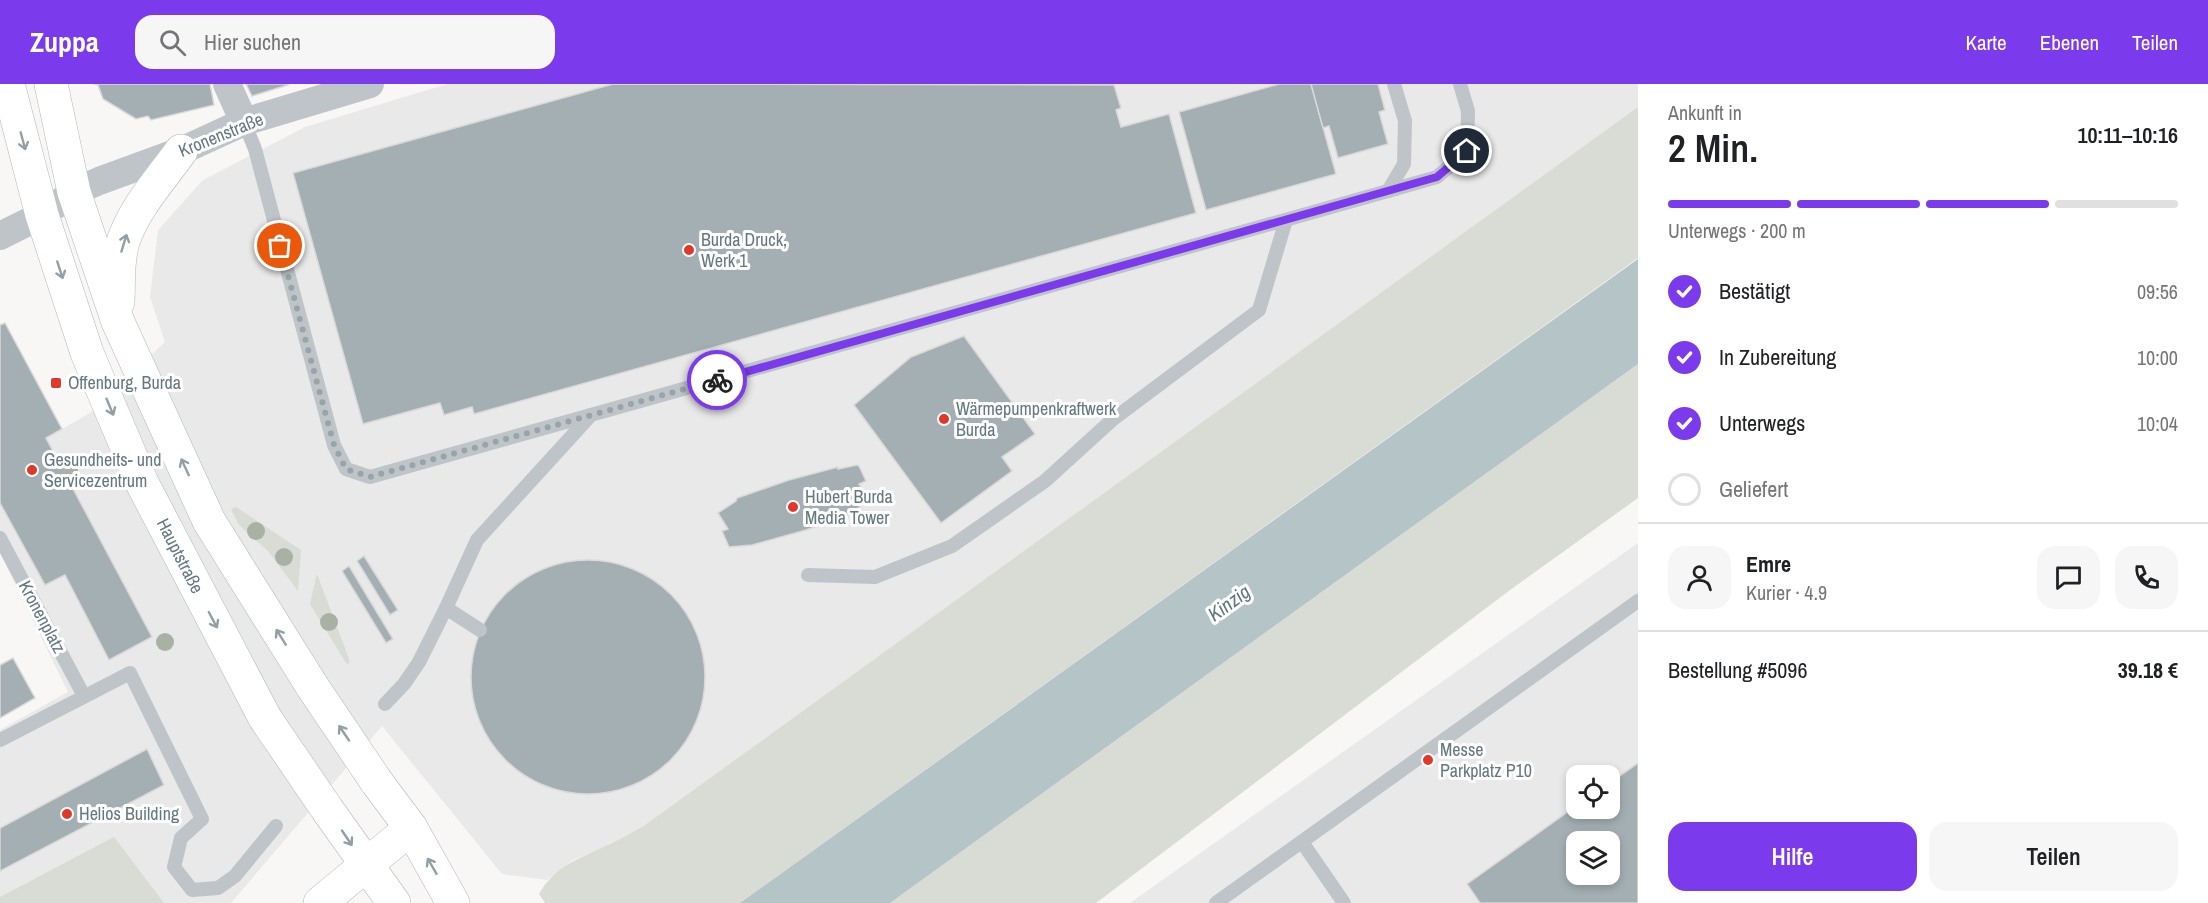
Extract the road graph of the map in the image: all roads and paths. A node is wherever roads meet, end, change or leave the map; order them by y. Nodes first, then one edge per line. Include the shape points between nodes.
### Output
1 (8, 84) edge
2 (51, 84) edge
3 (227, 84) edge
4 (370, 84) edge
5 (1394, 84) edge
6 (1460, 84) edge
7 (244, 122) junction
8 (181, 151) junction
9 (1388, 191) junction
10 (74, 192) junction
11 (42, 215) junction
12 (1286, 220) junction
13 (0, 236) edge
14 (118, 322) junction
15 (592, 415) junction
16 (0, 538) edge
17 (808, 575) dead end
18 (1638, 601) edge
19 (446, 608) junction
20 (480, 630) dead end
21 (84, 696) junction
22 (385, 704) dead end
23 (0, 740) edge
24 (276, 826) dead end
25 (411, 828) junction
26 (1302, 842) junction
27 (365, 864) junction
28 (320, 903) edge
29 (394, 903) edge
30 (453, 903) edge
31 (1216, 903) edge
32 (1344, 903) edge

1 -> 11 main road, Hauptstraße
2 - 10 main road
3 - 7 street
4 - 7 street, Kronenstraße
5 - 9 lane via 1405,122 1404,164
6 - 9 lane via 1468,111 1467,151 1437,177
7 - 8 street, Kronenstraße
7 - 15 lane via 255,149 334,445 346,469 370,477
8 - 10 street, Kronenstraße
14 -> 8 main road via 123,241 136,212
9 - 12 lane
10 - 11 street, Kronenstraße
10 - 14 main road
11 - 13 street
11 -> 27 main road, Hauptstraße, bridge via 87,353 142,483 265,718
12 - 15 lane
12 - 17 lane via 1259,310 1113,420 1045,482 952,546 886,573 875,577
25 -> 14 main road, bridge via 312,686 209,520
15 - 19 lane via 477,540
16 - 21 lane, Kronenplatz
18 - 26 lane
19 - 20 lane
19 - 22 lane via 419,662
21 - 23 lane
21 - 24 lane via 130,673 202,819 181,838 174,867 192,890 218,888 235,876
25 - 27 main road
30 -> 25 main road
26 - 31 lane
26 - 32 lane
27 - 28 main road
27 - 29 main road, Hauptstraße

